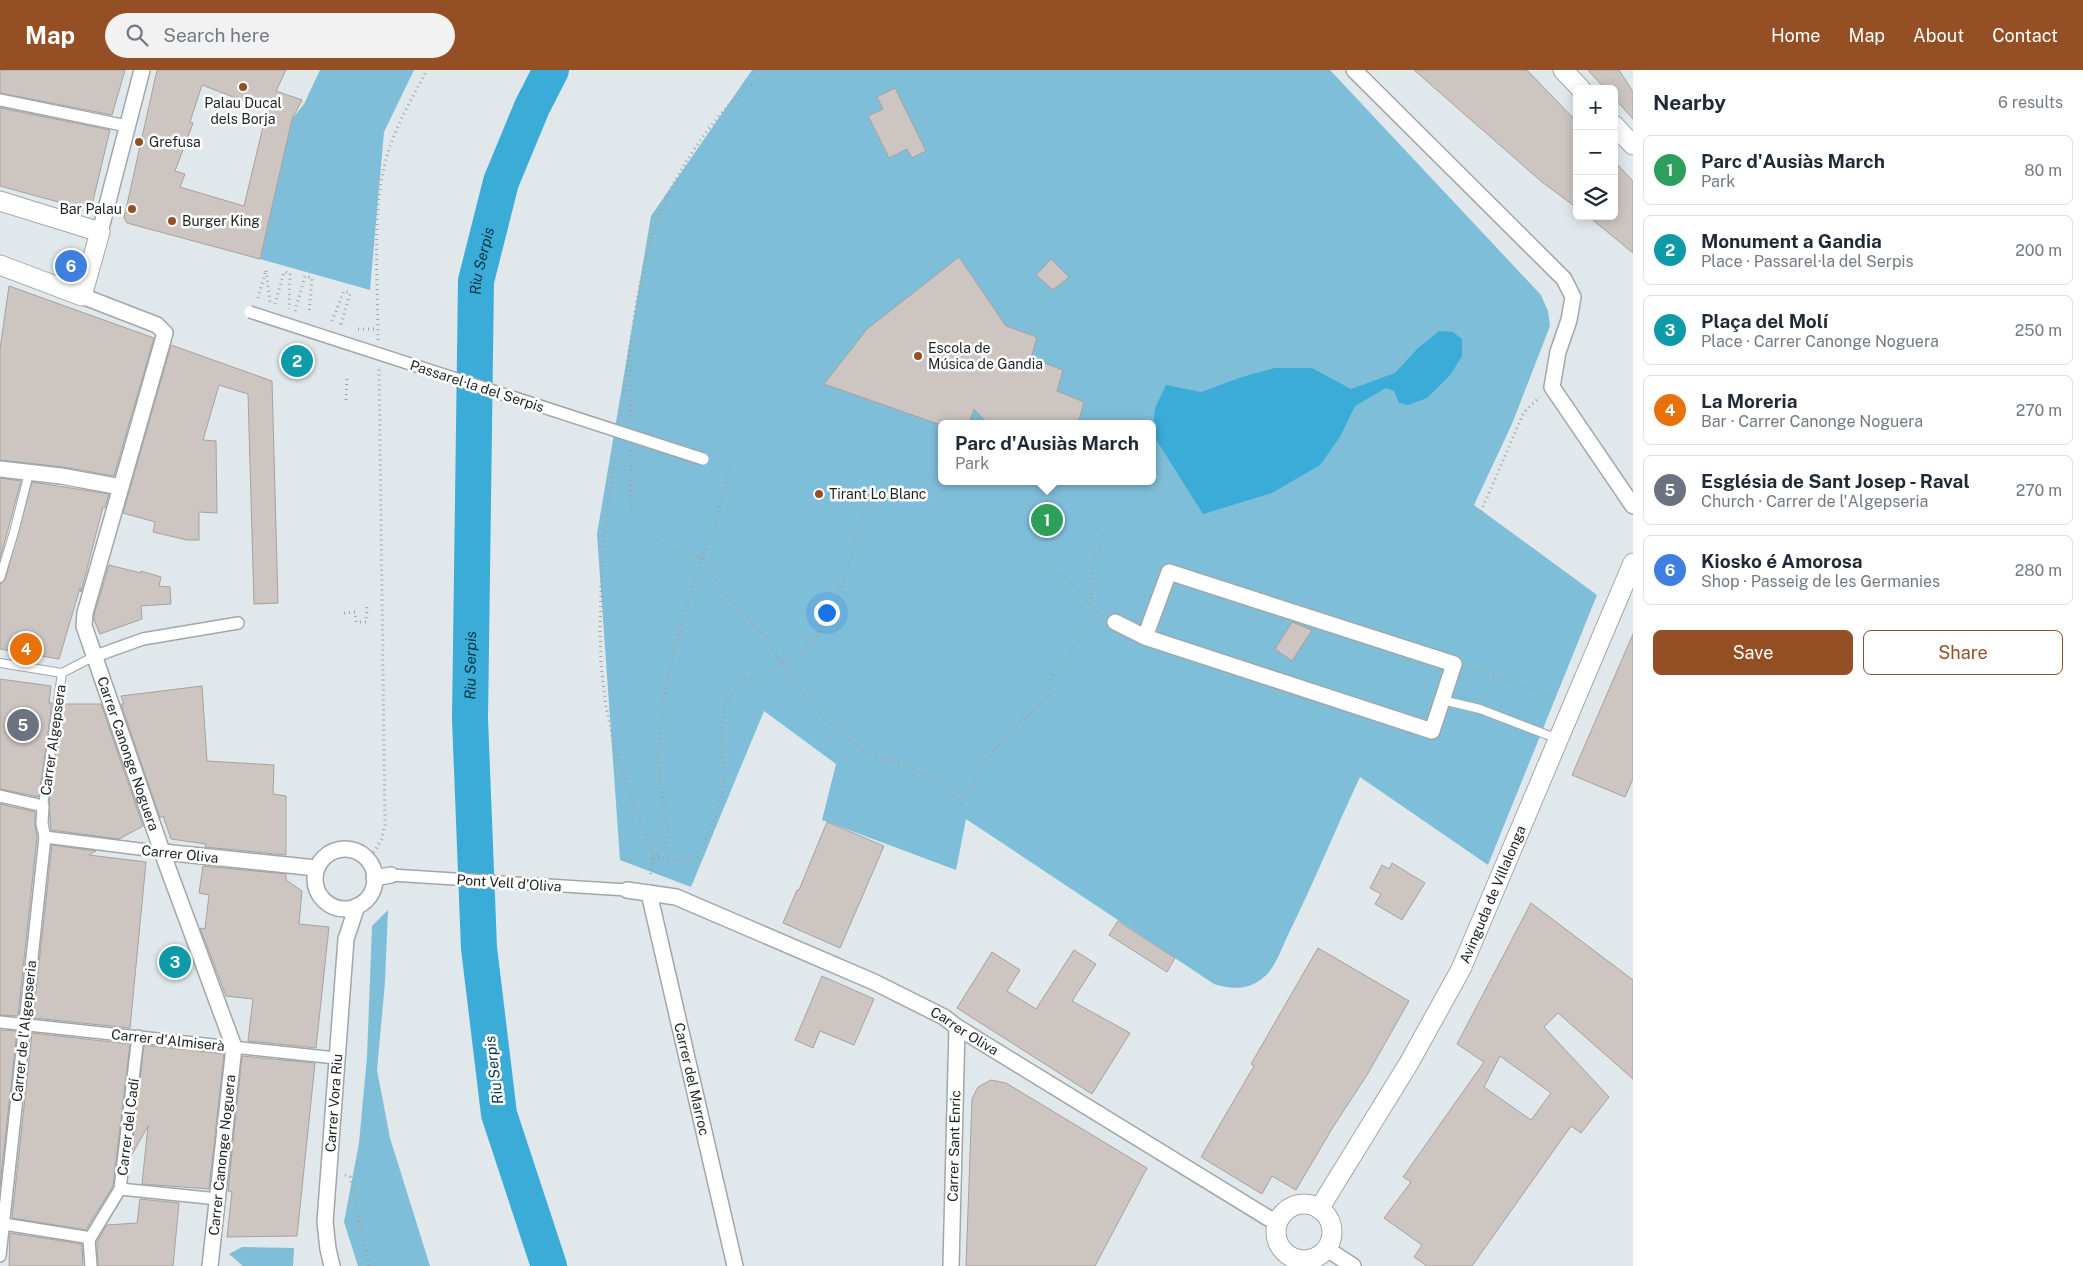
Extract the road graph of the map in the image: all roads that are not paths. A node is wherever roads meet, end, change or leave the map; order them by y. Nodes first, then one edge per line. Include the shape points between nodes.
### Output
1 (142, 70) edge
2 (1354, 70) edge
3 (1563, 70) edge
4 (1576, 85) edge
5 (0, 100) edge
6 (127, 126) junction
7 (1618, 129) edge
8 (1633, 144) edge
9 (0, 201) edge
10 (100, 232) junction
11 (0, 265) edge
12 (82, 296) junction
13 (251, 307) road end
14 (703, 459) dead end
15 (0, 469) edge
16 (29, 472) junction
17 (121, 487) junction
18 (1633, 506) edge
19 (1633, 562) edge
20 (0, 578) edge
21 (1115, 622) road end
22 (238, 623) dead end
23 (1145, 637) junction
24 (93, 657) junction
25 (0, 663) edge
26 (62, 673) junction
27 (1442, 700) junction
28 (1558, 739) junction
29 (0, 796) edge
30 (43, 806) junction
31 (45, 837) junction
32 (163, 852) junction
33 (316, 868) junction
34 (391, 875) joint
35 (374, 878) junction
36 (627, 890) joint
37 (649, 893) junction
38 (331, 906) junction
39 (357, 906) junction
40 (346, 939) junction
41 (0, 1022) edge
42 (25, 1025) junction
43 (957, 1027) junction
44 (138, 1036) junction
45 (234, 1047) junction
46 (336, 1058) junction
47 (120, 1189) junction
48 (218, 1199) junction
49 (1319, 1209) junction
50 (4, 1224) junction
51 (1278, 1224) junction
52 (90, 1240) junction
53 (1327, 1249) junction
54 (0, 1256) edge
55 (1292, 1262) edge
56 (90, 1266) edge
57 (210, 1266) edge
58 (332, 1266) edge
59 (735, 1266) edge
60 (951, 1266) edge
61 (1353, 1266) edge

1 - 6 street
2 - 18 street via 1564,279 1573,297 1552,387
3 - 4 street
5 - 6 street
6 - 10 street
7 - 8 street
9 - 10 street
10 - 12 street
11 - 12 street
12 - 17 street, Carrer Canonge Noguera via 157,325 165,333
13 - 14 street, Passarel·la del Serpis, bridge
15 - 16 street
16 - 17 street
16 - 20 lane
17 - 24 street, Carrer Canonge Noguera via 85,613 84,626
19 - 28 street, Avinguda de Villalonga
21 - 23 street
22 - 24 street via 143,639
23 - 27 street via 1432,731
23 - 27 street via 1169,572 1454,664
24 - 26 lane
24 - 32 street, Carrer Canonge Noguera
25 - 26 lane
26 - 30 lane, Carrer Algepsera
27 - 28 lane via 1480,709
28 - 49 street, Avinguda de Villalonga via 1461,969 1409,1063
29 - 30 street
30 - 31 street, Carrer de l'Algepseria
31 - 32 street, Carrer Oliva
31 - 42 street, Carrer de l'Algepseria
32 - 33 street, Carrer Oliva
32 - 45 street, Carrer Canonge Noguera
33 - 35 street via 327,855 343,849 358,852 368,861
33 - 38 street via 318,894
34 - 35 street
34 - 36 street, Pont Vell d’Oliva
35 - 39 street via 370,895
36 - 37 street, Carrer Oliva
37 - 43 street, Carrer Oliva via 676,897 792,946 883,986
37 - 59 street, Carrer del Marroc
38 - 39 street
38 - 40 street, Carrer Vora Riu
39 - 40 street, Carrer Vora Riu
40 - 46 street, Carrer Vora Riu
41 - 42 street, Carrer d'Almiserà
42 - 44 street, Carrer d'Almiserà
42 - 50 street, Carrer de l'Algepseria
43 - 51 street, Carrer Oliva
43 - 60 street, Carrer Sant Enric
44 - 45 street, Carrer d'Almiserà
44 - 47 street, Carrer del Cadí
45 - 46 street, Carrer d'Almiserà
45 - 48 street, Carrer Canonge Noguera
46 - 58 street, Carrer Vora Riu via 325,1230
47 - 48 street
47 - 52 street, Carrer del Cadí
48 - 57 street, Carrer Canonge Noguera
49 - 51 street via 1301,1204 1291,1207
49 - 53 street via 1326,1214 1332,1229
50 - 52 street
50 - 54 street, Carrer de l'Algepseria
51 - 55 street via 1277,1239
52 - 56 street
53 - 55 street via 1310,1260
53 - 61 street

